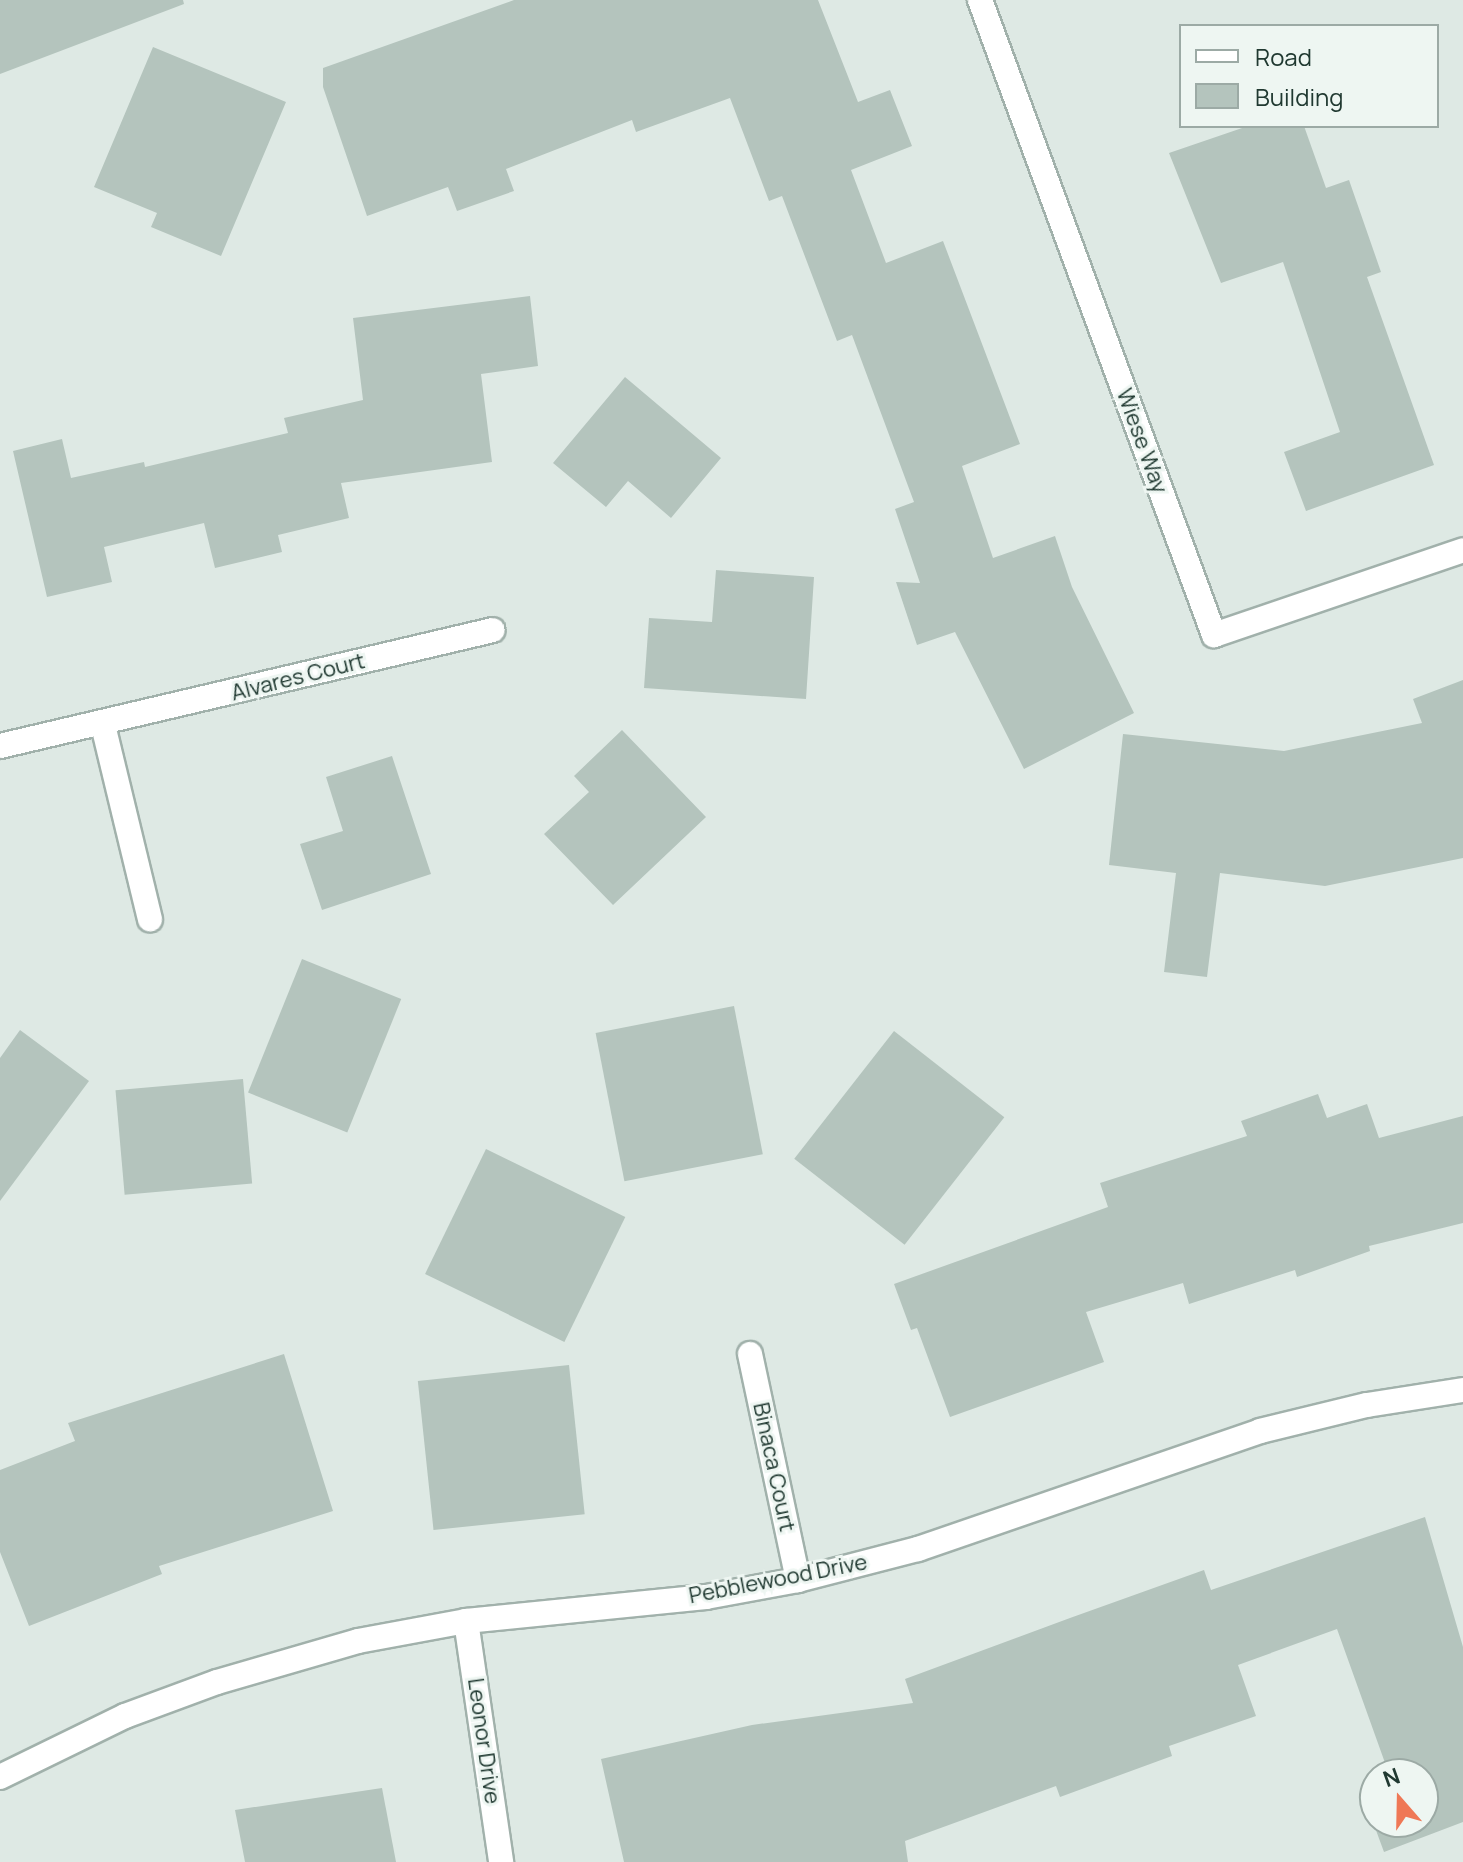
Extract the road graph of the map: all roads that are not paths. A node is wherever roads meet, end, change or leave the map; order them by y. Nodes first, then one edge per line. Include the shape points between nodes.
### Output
1 (980, 0) edge
2 (1463, 550) edge
3 (493, 630) dead end
4 (103, 725) junction
5 (0, 746) edge
6 (150, 919) dead end
7 (750, 1354) dead end
8 (1463, 1390) edge
9 (798, 1580) junction
10 (466, 1621) junction
11 (0, 1777) edge
12 (501, 1862) edge

1 - 2 street, Wiese Way via 1214,635
3 - 4 street, Alvares Court
4 - 5 street, Alvares Court
4 - 6 street
7 - 9 street, Binaca Court
8 - 9 street, Pebblewood Drive via 1367,1405 1260,1431 918,1549
9 - 10 street, Pebblewood Drive via 706,1597
10 - 11 street, Pebblewood Drive via 358,1641 217,1682 125,1716
10 - 12 street, Leonor Drive

